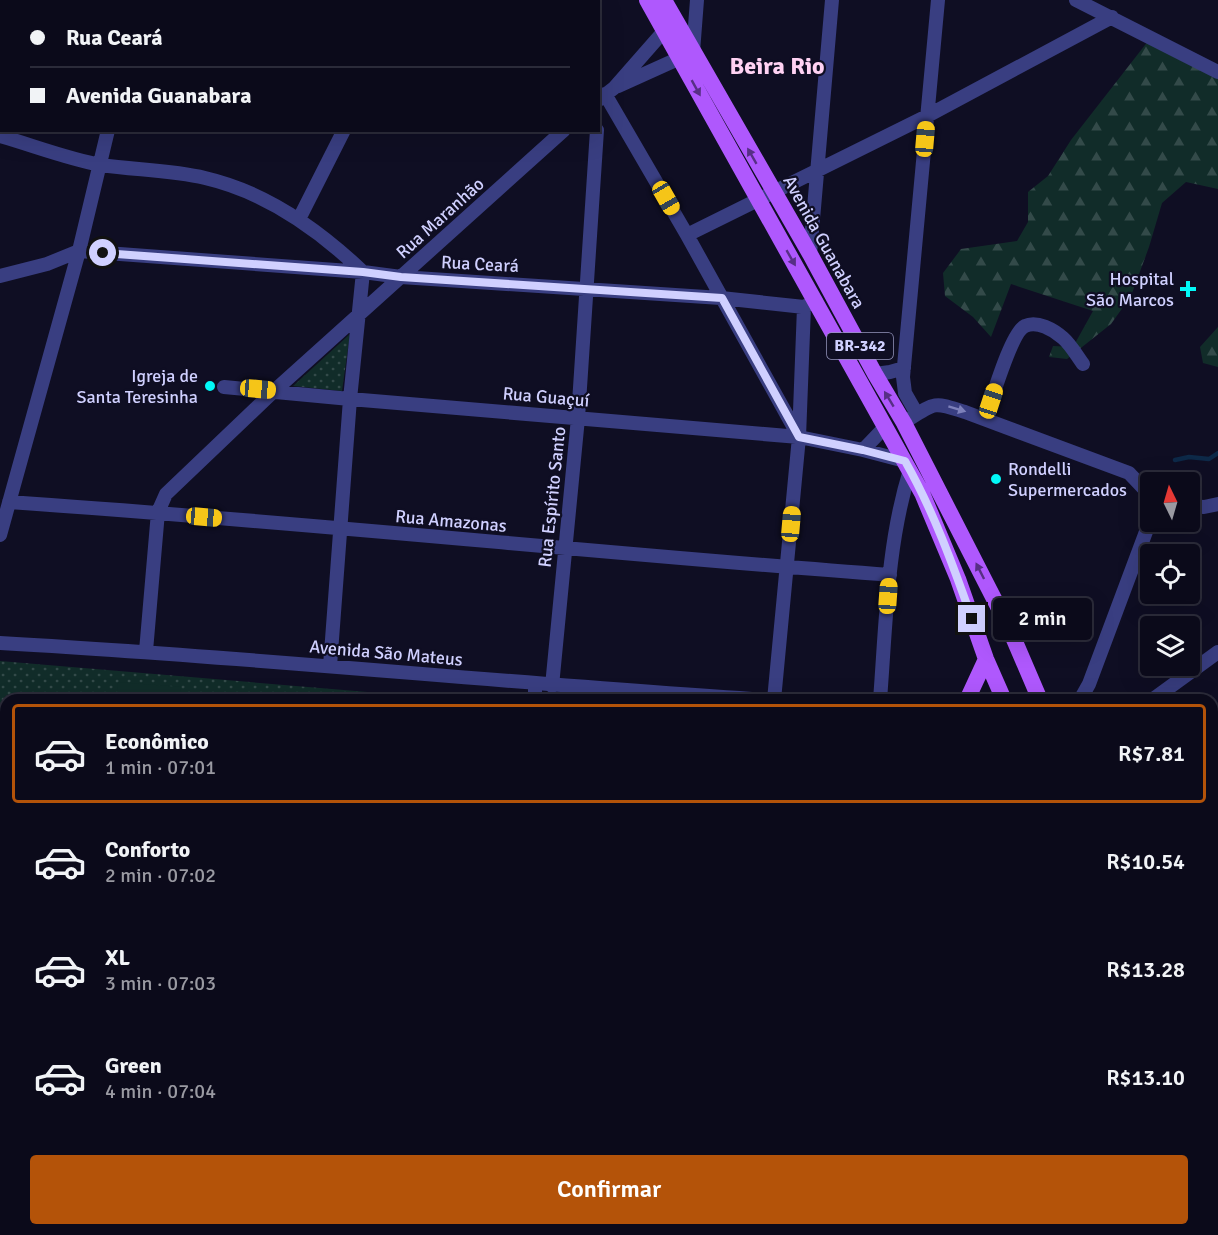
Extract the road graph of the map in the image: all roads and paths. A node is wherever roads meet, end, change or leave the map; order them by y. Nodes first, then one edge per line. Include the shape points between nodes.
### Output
1 (647, 0) edge
2 (664, 0) edge
3 (697, 0) edge
4 (832, 0) edge
5 (938, 0) edge
6 (1076, 0) edge
7 (1112, 17) junction
8 (664, 31) junction
9 (686, 56) junction
10 (1218, 72) edge
11 (604, 95) edge
12 (927, 116) junction
13 (107, 132) edge
14 (343, 132) edge
15 (562, 132) edge
16 (597, 132) edge
17 (0, 136) edge
18 (98, 164) junction
19 (818, 170) junction
20 (774, 193) junction
21 (758, 200) junction
22 (300, 219) junction
23 (687, 235) junction
24 (79, 251) junction
25 (810, 254) junction
26 (363, 272) junction
27 (0, 276) edge
28 (401, 277) junction
29 (588, 288) junction
30 (722, 298) junction
31 (810, 304) junction
32 (358, 317) junction
33 (1083, 364) dead end
34 (904, 368) junction
35 (874, 374) junction
36 (224, 387) dead end
37 (274, 391) junction
38 (350, 399) junction
39 (578, 418) junction
40 (910, 418) junction
41 (985, 419) junction
42 (885, 427) junction
43 (799, 437) junction
44 (863, 450) junction
45 (907, 465) junction
46 (1140, 482) edge
47 (1218, 491) edge
48 (922, 493) junction
49 (9, 502) junction
50 (899, 505) junction
51 (1211, 505) edge
52 (158, 512) junction
53 (342, 530) junction
54 (1146, 532) edge
55 (0, 535) edge
56 (565, 549) junction
57 (787, 567) junction
58 (890, 575) junction
59 (0, 643) edge
60 (146, 651) junction
61 (1218, 652) edge
62 (986, 659) junction
63 (330, 666) junction
64 (536, 685) junction
65 (552, 686) junction
66 (535, 694) edge
67 (675, 694) edge
68 (775, 694) edge
69 (880, 694) edge
70 (970, 694) edge
71 (1001, 694) edge
72 (1037, 694) edge
73 (1083, 694) edge
74 (1160, 694) edge

1 - 8 main road, Avenida Guanabara / BR-342
2 - 9 main road, Avenida Guanabara / BR-342
3 - 9 street
4 - 19 street
5 - 12 street
6 - 7 street
7 - 10 street
7 - 12 street
8 - 9 main road, Avenida Guanabara / BR-342
8 - 11 street
9 - 11 street
20 -> 9 main road, Avenida Guanabara / BR-342
9 -> 21 main road, Avenida Guanabara / BR-342
11 - 23 street
12 - 19 street
12 - 34 street
13 - 18 street
14 - 22 street
15 - 28 street, Rua Maranhão
16 - 29 street, Rua Espírito Santo
17 - 18 street
18 - 22 street via 203,177 255,195
18 - 24 street
19 - 20 street
19 - 25 street
20 - 21 street
20 - 25 main road, Avenida Guanabara / BR-342
21 - 23 street
21 -> 31 main road, Avenida Guanabara / BR-342
22 - 26 street
23 - 30 street
24 - 26 street, Rua Ceará
24 - 27 street, Rua Ceará
24 - 49 street
25 - 35 main road, Avenida Guanabara / BR-342
26 - 28 street, Rua Ceará
26 - 32 street
28 - 29 street, Rua Ceará
28 - 32 street, Rua Maranhão
29 - 30 street, Rua Ceará
29 - 39 street, Rua Espírito Santo
30 - 31 street, Rua Ceará
30 - 43 street
31 - 42 main road, Avenida Guanabara / BR-342
31 - 43 street
32 - 37 street, Rua Maranhão
32 - 38 street
33 - 41 street via 1063,338 1040,325 1026,325 1013,343
34 - 35 street
34 - 40 street
40 -> 35 main road, Avenida Guanabara / BR-342
36 - 37 street, Rua Guaçuí
37 - 38 street, Rua Guaçuí
37 - 52 street, Rua Maranhão via 166,494
38 - 39 street, Rua Guaçuí
38 - 53 street
39 - 43 street, Rua Guaçuí
39 - 56 street, Rua Espírito Santo
40 -> 41 street via 938,405
72 -> 40 main road, Avenida Guanabara / BR-342
41 - 46 street via 1130,473
42 - 44 street
42 - 45 main road, Avenida Guanabara / BR-342
43 - 44 street, Rua Guaçuí
43 - 57 street
44 - 45 street
45 - 48 main road, Avenida Guanabara / BR-342
45 - 50 street
47 - 51 street
48 - 50 street
48 - 62 main road, Avenida Guanabara / BR-342
49 - 52 street, Rua Amazonas
49 - 55 street
50 - 58 street
52 - 53 street, Rua Amazonas
52 - 60 street, Rua Maranhão
53 - 56 street, Rua Amazonas
53 - 63 street
54 - 73 street
56 - 57 street, Rua Amazonas
56 - 65 street, Rua Espírito Santo
57 - 58 street, Rua Amazonas
57 - 68 street
58 - 69 street
59 - 60 street, Avenida São Mateus
60 - 63 street, Avenida São Mateus
61 - 74 street
62 - 70 main road
62 - 71 main road, Avenida Guanabara / BR-342
63 - 64 street, Avenida São Mateus
64 - 65 street, Avenida São Mateus
64 - 66 street
65 - 67 street, Avenida São Mateus

